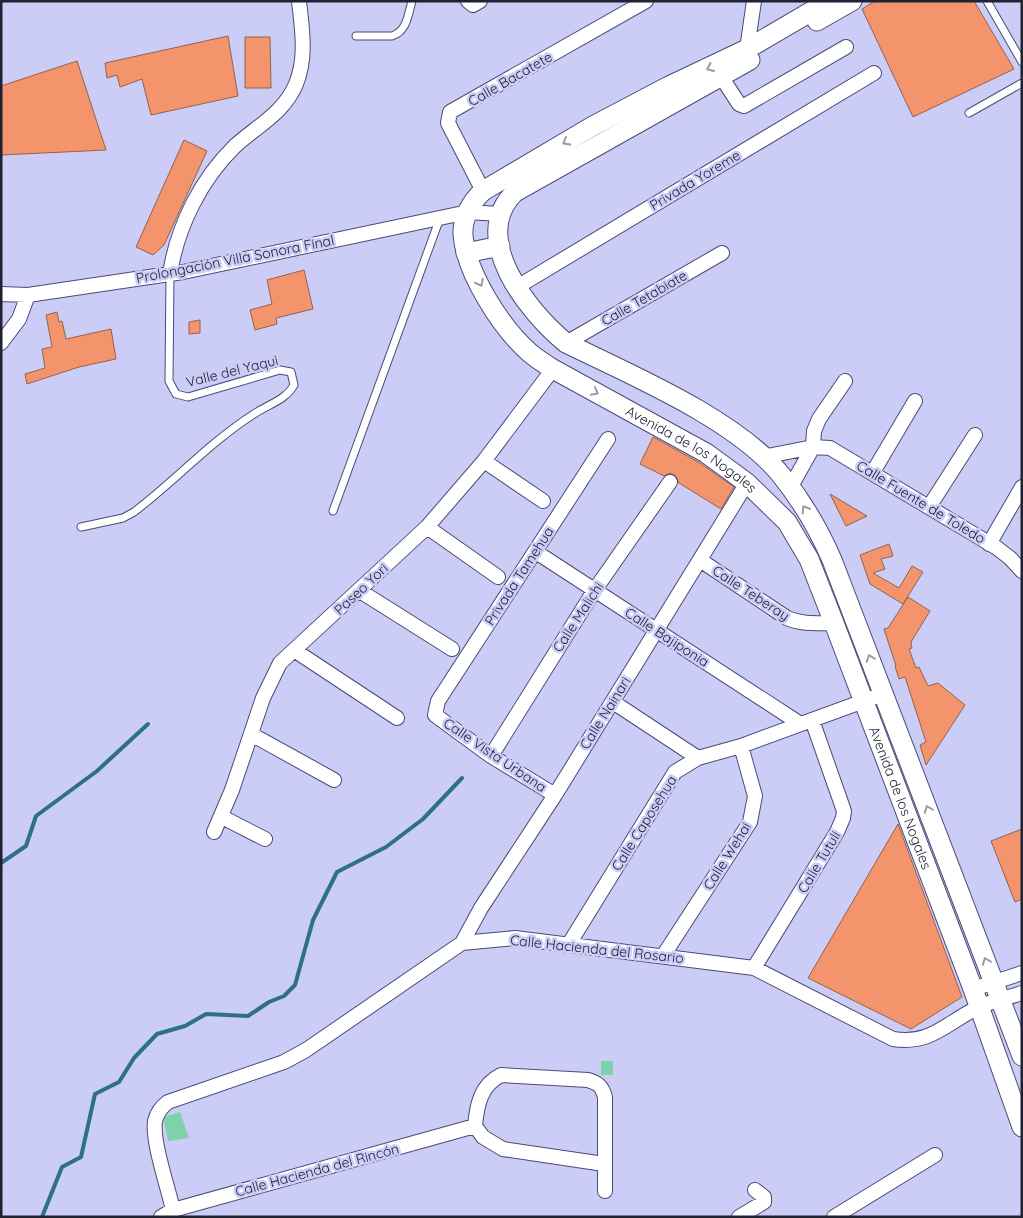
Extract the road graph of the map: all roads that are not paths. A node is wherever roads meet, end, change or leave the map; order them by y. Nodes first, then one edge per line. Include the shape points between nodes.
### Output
1 (299, 1) edge
2 (412, 1) edge
3 (646, 1) edge
4 (754, 1) edge
5 (829, 1) edge
6 (852, 1) edge
7 (987, 1) edge
8 (356, 36) dead end
9 (846, 47) dead end
10 (748, 49) junction
11 (1022, 62) edge
12 (874, 73) dead end
13 (722, 78) junction
14 (1022, 83) edge
15 (969, 113) dead end
16 (483, 191) junction
17 (468, 212) junction
18 (499, 214) junction
19 (440, 218) junction
20 (500, 246) junction
21 (466, 253) junction
22 (722, 253) dead end
23 (170, 274) junction
24 (517, 287) junction
25 (1, 294) edge
26 (28, 295) junction
27 (1, 343) edge
28 (566, 343) junction
29 (552, 369) junction
30 (846, 381) dead end
31 (915, 401) dead end
32 (975, 435) dead end
33 (608, 439) dead end
34 (813, 447) junction
35 (763, 457) junction
36 (484, 461) junction
37 (873, 472) junction
38 (670, 482) dead end
39 (747, 483) junction
40 (1022, 487) edge
41 (790, 488) junction
42 (543, 501) dead end
43 (929, 507) junction
44 (333, 511) dead end
45 (81, 527) dead end
46 (426, 527) junction
47 (989, 544) junction
48 (536, 552) junction
49 (700, 560) junction
50 (1022, 572) edge
51 (498, 576) dead end
52 (360, 591) junction
53 (594, 591) junction
54 (834, 623) junction
55 (657, 629) junction
56 (452, 649) dead end
57 (294, 650) junction
58 (883, 694) junction
59 (613, 702) junction
60 (864, 702) junction
61 (435, 715) joint
62 (397, 718) dead end
63 (805, 721) junction
64 (251, 734) junction
65 (741, 746) junction
66 (491, 756) junction
67 (698, 758) junction
68 (334, 780) dead end
69 (555, 795) junction
70 (222, 817) junction
71 (214, 832) dead end
72 (265, 839) dead end
73 (462, 943) junction
74 (569, 944) junction
75 (663, 956) junction
76 (754, 968) junction
77 (1022, 973) edge
78 (994, 982) junction
79 (973, 989) junction
80 (1022, 993) edge
81 (1001, 1000) junction
82 (978, 1008) junction
83 (1022, 1056) edge
84 (475, 1126) junction
85 (1022, 1127) edge
86 (935, 1155) dead end
87 (604, 1164) junction
88 (755, 1190) dead end
89 (605, 1191) dead end
90 (167, 1213) edge
91 (739, 1217) edge
92 (834, 1217) edge

1 - 23 street via 304,51 302,67 290,98 235,146 209,178 185,218 173,251
2 - 8 lane via 405,25 397,34
3 - 16 street, Calle Bacatete via 450,112 448,123
4 - 10 street
5 - 10 main road, Avenida de los Nogales
6 - 13 main road
7 - 11 lane
9 - 13 street via 746,105 739,104
10 -> 16 main road, Avenida de los Nogales via 650,95
12 - 24 street, Privada Yoreme
13 - 18 main road via 526,185 507,200
14 - 15 lane
16 - 17 main road, Avenida de los Nogales
17 - 18 street, Prolongación Villa Sonora Final
17 - 19 street, Prolongación Villa Sonora Final
17 - 21 main road, Avenida de los Nogales via 463,233
18 - 20 main road, Avenida de los Nogales via 497,235
19 - 23 street, Prolongación Villa Sonora Final
19 - 44 lane
20 - 21 main road
20 - 24 main road, Avenida de los Nogales
21 -> 29 main road, Avenida de los Nogales via 483,290 513,335
22 - 28 street, Calle Tetabiate
23 - 26 street, Prolongación Villa Sonora Final
23 - 45 lane, Valle del Yaqui via 169,382 176,394 188,397 280,370 291,372 294,385 286,396 215,442 134,512 123,518
24 - 28 main road, Avenida de los Nogales via 536,315
25 - 26 street, Prolongación Villa Sonora Final
26 - 27 street via 19,319
28 - 35 main road, Avenida de los Nogales via 703,413
29 - 36 street, Paseo Yori
29 -> 39 main road, Avenida de los Nogales via 683,439
30 - 34 street via 819,419
31 - 37 street
32 - 43 street
33 - 48 street, Privada Tamehua
34 - 35 street, Calle Fuente de Toledo
34 - 37 street, Calle Fuente de Toledo via 830,448
34 - 41 street
35 - 41 main road, Avenida de los Nogales
36 - 42 street
36 - 46 street, Paseo Yori
37 - 43 street, Calle Fuente de Toledo
38 - 53 street, Calle Malichi
39 - 49 street, Calle Nainari
39 - 54 main road, Avenida de los Nogales via 787,522 809,559
40 - 47 street
58 -> 41 main road, Avenida de los Nogales via 832,560 820,534
43 - 47 street, Calle Fuente de Toledo
46 - 51 street
46 - 52 street, Paseo Yori
47 - 50 street, Calle Fuente de Toledo via 1010,558
48 - 53 street, Calle Bajiponia
48 - 61 street, Privada Tamehua via 438,701
49 - 54 street, Calle Teberay via 787,618 798,622
49 - 55 street, Calle Nainari
52 - 56 street
52 - 57 street, Paseo Yori
53 - 55 street, Calle Bajiponia
53 - 66 street, Calle Malichi
54 - 60 main road, Avenida de los Nogales
55 - 59 street, Calle Nainari
55 - 63 street, Calle Bajiponia
57 - 62 street
57 - 64 street, Paseo Yori via 280,663 271,678
58 - 60 street, Calle Caposehua
78 -> 58 main road, Avenida de los Nogales
59 - 67 street
59 - 69 street, Calle Nainari
60 - 63 street, Calle Caposehua
60 - 79 main road, Avenida de los Nogales
61 - 66 street, Calle Vista Urbana
63 - 65 street, Calle Caposehua
63 - 76 street, Calle Tutuli via 841,800 844,818
64 - 68 street
64 - 70 street, Paseo Yori
65 - 67 street, Calle Caposehua
65 - 75 street, Calle Wehai via 755,796 750,822
66 - 69 street, Calle Vista Urbana
67 - 74 street, Calle Caposehua via 675,772
69 - 73 street, Calle Nainari via 481,908
70 - 71 street, Paseo Yori
70 - 72 street
73 - 74 street, Calle Hacienda del Rosario via 515,938
73 - 90 street, Calle Hacienda del Rosario via 284,1062 161,1107 155,1119 154,1132
74 - 75 street, Calle Hacienda del Rosario
75 - 76 street, Calle Hacienda del Rosario
76 - 82 street, Calle Hacienda del Rosario via 893,1039 908,1042 923,1039
77 - 78 street
78 - 79 street
78 - 81 main road, Avenida de los Nogales
79 - 82 main road, Avenida de los Nogales
80 - 81 street, Calle Hacienda del Rosario
81 - 82 street, Calle Hacienda del Rosario
81 - 83 main road, Avenida de los Nogales
82 - 85 main road, Avenida de los Nogales
84 - 87 street via 489,1141 503,1149
84 - 87 street via 484,1088 501,1075 588,1080 602,1088 605,1097
84 - 90 street, Calle Hacienda del Rincón
86 - 92 street
87 - 89 street
88 - 91 street via 764,1197 764,1202

